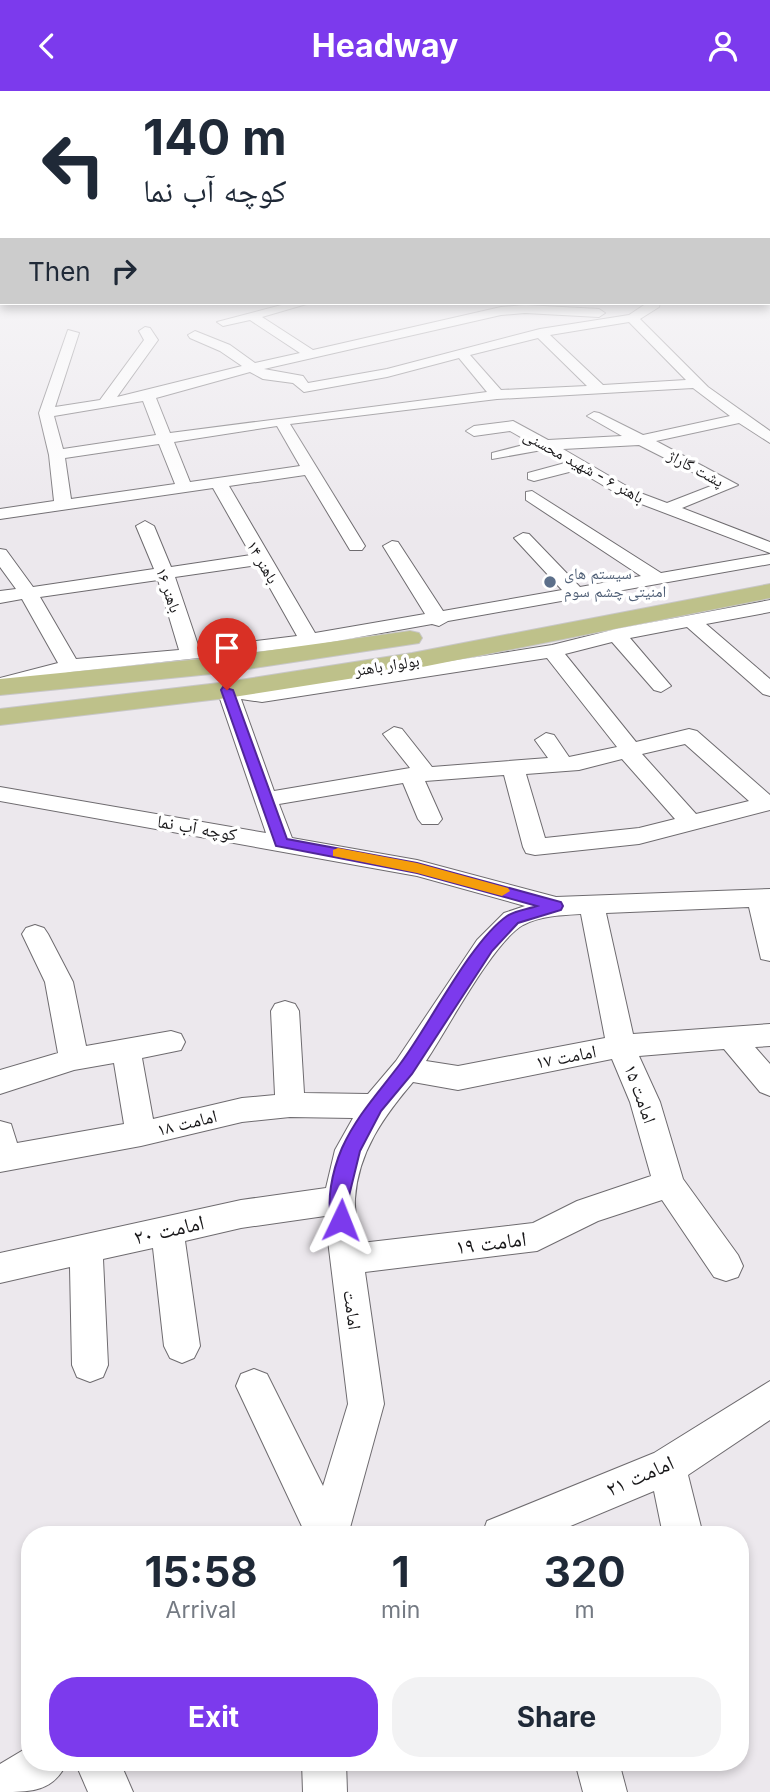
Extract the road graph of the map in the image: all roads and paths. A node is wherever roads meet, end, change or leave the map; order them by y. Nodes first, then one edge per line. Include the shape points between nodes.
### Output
1 (62, 364) edge
2 (133, 364) edge
3 (245, 364) edge
4 (275, 364) edge
5 (316, 364) edge
6 (392, 364) edge
7 (436, 364) edge
8 (471, 364) edge
9 (573, 364) edge
10 (679, 364) edge
11 (250, 368) junction
12 (326, 378) junction
13 (301, 383) junction
14 (697, 384) junction
15 (599, 389) junction
16 (394, 390) junction
17 (497, 395) junction
18 (148, 396) junction
19 (105, 403) junction
20 (46, 413) junction
21 (678, 413) dead end
22 (594, 416) dead end
23 (742, 418) junction
24 (281, 421) junction
25 (513, 426) joint
26 (698, 427) junction
27 (474, 431) dead end
28 (770, 438) edge
29 (164, 439) junction
30 (642, 440) junction
31 (541, 446) junction
32 (57, 455) junction
33 (498, 456) dead end
34 (578, 465) junction
35 (307, 470) junction
36 (534, 476) dead end
37 (218, 482) junction
38 (184, 487) junction
39 (532, 496) dead end
40 (63, 505) junction
41 (668, 508) junction
42 (0, 514) edge
43 (145, 526) dead end
44 (523, 538) dead end
45 (392, 546) dead end
46 (356, 547) dead end
47 (770, 548) edge
48 (0, 554) edge
49 (262, 559) junction
50 (770, 559) edge
51 (770, 572) edge
52 (165, 574) junction
53 (658, 579) junction
54 (770, 591) edge
55 (28, 593) junction
56 (576, 594) junction
57 (0, 597) edge
58 (707, 598) junction
59 (770, 606) edge
60 (439, 620) junction
61 (616, 635) junction
62 (309, 640) junction
63 (552, 651) junction
64 (191, 655) junction
65 (70, 666) junction
66 (415, 666) junction
67 (767, 683) edge
68 (0, 686) edge
69 (662, 686) dead end
70 (227, 690) junction
71 (0, 717) edge
72 (394, 734) dead end
73 (546, 740) dead end
74 (629, 751) junction
75 (563, 764) junction
76 (513, 768) junction
77 (418, 774) junction
78 (0, 794) edge
79 (267, 799) junction
80 (768, 804) edge
81 (430, 819) dead end
82 (690, 821) junction
83 (281, 842) junction
84 (767, 897) edge
85 (592, 905) junction
86 (556, 906) junction
87 (35, 934) dead end
88 (770, 952) edge
89 (285, 1011) dead end
90 (770, 1035) edge
91 (731, 1038) junction
92 (171, 1042) dead end
93 (621, 1046) junction
94 (126, 1048) junction
95 (75, 1059) junction
96 (406, 1069) junction
97 (0, 1082) edge
98 (770, 1084) edge
99 (290, 1105) junction
100 (375, 1105) junction
101 (141, 1134) junction
102 (1, 1150) edge
103 (669, 1184) junction
104 (339, 1200) junction
105 (167, 1230) junction
106 (86, 1248) junction
107 (345, 1260) junction
108 (726, 1266) dead end
109 (0, 1268) edge
110 (182, 1346) dead end
111 (90, 1365) dead end
112 (254, 1386) dead end
113 (770, 1399) edge
114 (667, 1467) junction
115 (323, 1526) edge
116 (330, 1526) edge
117 (522, 1526) edge
118 (681, 1526) edge
119 (30, 1771) edge
120 (101, 1771) edge
121 (324, 1771) edge
122 (599, 1771) edge
123 (0, 1789) edge
124 (111, 1792) edge
125 (325, 1792) edge
126 (605, 1792) edge

1 - 20 street
2 - 19 street
3 - 11 street
4 - 11 street
5 - 12 street
6 - 12 street
7 - 16 street
8 - 17 street
9 - 15 street
10 - 14 street
11 - 13 street
11 - 18 street
12 - 13 street
13 - 16 street
14 - 15 street
14 - 23 street
15 - 17 street
16 - 17 street
16 - 24 street
18 - 19 street
18 - 29 street
19 - 20 street
20 - 32 street
21 - 26 street
22 - 30 street
23 - 26 street
23 - 28 street
24 - 29 street
24 - 35 street
25 - 27 street, باهنر ۶ - شهید محسنی
25 - 31 street, باهنر ۶ - شهید محسنی
26 - 30 street
29 - 32 street
29 - 38 street
30 - 31 street
30 - 41 street, پشت گاراژ via 730,485
31 - 33 street
31 - 34 street, باهنر ۶ - شهید محسنی
32 - 40 street
34 - 36 street
34 - 41 street, باهنر ۶ - شهید محسنی via 629,494
35 - 37 street
35 - 46 street
37 - 38 street
37 - 49 street, باهنر ۱۴
38 - 40 street
39 - 53 street
40 - 42 street
41 - 47 street, باهنر ۶ - شهید محسنی
43 - 52 street, باهنر ۱۶
44 - 56 street
45 - 60 street
48 - 55 street
49 - 52 street
49 - 62 street, باهنر ۱۴
50 - 53 street
51 - 58 main road, بولوار باهنر
52 - 55 street
52 - 64 street, باهنر ۱۶
53 - 56 street
54 - 58 main road, بولوار باهنر
55 - 57 street
55 - 65 street
56 - 60 street
58 - 59 street
58 - 61 street
58 - 66 main road, بولوار باهنر
58 - 67 street
58 - 68 main road, بولوار باهنر via 221,665
60 - 62 street
61 - 63 street
61 - 69 street
62 - 64 street
63 - 66 street
63 - 74 street
64 - 65 street
65 - 68 street
66 - 70 main road, بولوار باهنر
70 - 71 main road, بولوار باهنر
70 - 79 street
72 - 77 street
73 - 75 street
74 - 75 street
74 - 80 street via 689,736
74 - 82 street
75 - 76 street
76 - 77 street
76 - 82 street via 535,847 639,836
77 - 79 street
77 - 81 street
78 - 83 street, کوچه آب نما
79 - 83 street
80 - 82 street
83 - 86 street, کوچه آب نما via 417,868
84 - 85 street, امامت
84 - 88 street
85 - 86 street, امامت
85 - 93 street, امامت ۱۵
86 - 96 street, امامت via 513,919 486,947
87 - 95 street via 59,982
89 - 99 street
90 - 91 street, امامت ۱۷
91 - 93 street, امامت ۱۷
91 - 98 street
92 - 94 street
93 - 96 street, امامت ۱۷ via 458,1078
93 - 103 street, امامت ۱۵ via 645,1103
94 - 95 street
94 - 101 street
95 - 97 street
96 - 100 street, امامت
99 - 100 street, امامت ۱۸
99 - 101 street, امامت ۱۸ via 242,1110
100 - 104 street, امامت via 350,1150
101 - 102 street, امامت ۱۸
103 - 107 street, امامت ۱۹ via 588,1211 537,1237
103 - 108 street, امامت ۱۵
104 - 105 street, امامت ۲۰
104 - 107 street, امامت
105 - 106 street, امامت ۲۰
105 - 110 street
106 - 109 street, امامت ۲۰
106 - 111 street
107 - 116 street, امامت via 366,1403
112 - 115 street
113 - 114 street, امامت ۲۱
114 - 117 street, امامت ۲۱
114 - 118 street
119 - 123 street
120 - 124 street
121 - 125 street
122 - 126 street

